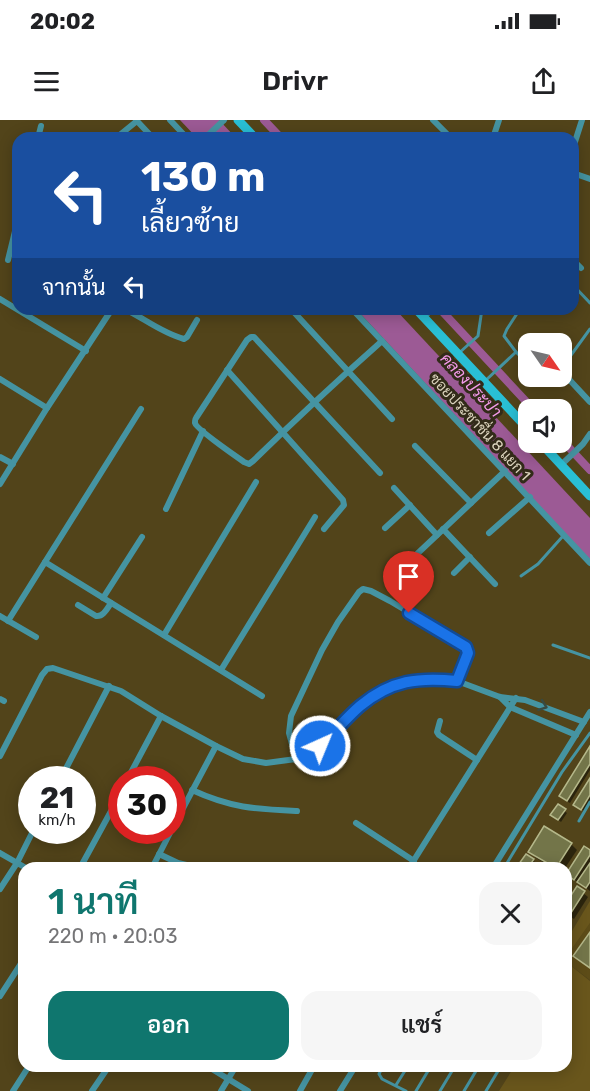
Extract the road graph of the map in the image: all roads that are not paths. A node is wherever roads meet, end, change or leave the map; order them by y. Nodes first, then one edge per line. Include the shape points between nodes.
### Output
1 (136, 120) edge
2 (170, 120) edge
3 (223, 120) edge
4 (433, 120) edge
5 (41, 126) dead end
6 (40, 132) edge
7 (123, 132) edge
8 (147, 132) edge
9 (181, 132) edge
10 (211, 132) edge
11 (445, 132) edge
12 (12, 244) edge
13 (8, 260) dead end
14 (579, 291) edge
15 (590, 303) edge
16 (26, 315) edge
17 (108, 315) edge
18 (137, 315) edge
19 (297, 315) edge
20 (358, 315) edge
21 (481, 315) edge
22 (516, 315) edge
23 (424, 317) edge
24 (196, 320) dead end
25 (590, 329) edge
26 (382, 341) junction
27 (86, 351) junction
28 (462, 351) junction
29 (516, 352) joint
30 (572, 358) edge
31 (227, 370) junction
32 (348, 371) junction
33 (0, 379) edge
34 (484, 382) junction
35 (572, 382) edge
36 (315, 402) junction
37 (590, 402) edge
38 (47, 408) junction
39 (141, 409) dead end
40 (518, 418) edge
41 (392, 419) dead end
42 (203, 431) junction
43 (282, 433) junction
44 (590, 434) edge
45 (415, 446) dead end
46 (550, 453) edge
47 (0, 457) edge
48 (12, 464) junction
49 (561, 465) junction
50 (504, 471) junction
51 (380, 473) dead end
52 (256, 482) dead end
53 (0, 484) edge
54 (394, 488) dead end
55 (590, 496) edge
56 (530, 497) junction
57 (471, 503) junction
58 (410, 505) junction
59 (166, 509) dead end
60 (315, 517) dead end
61 (385, 528) dead end
62 (324, 529) dead end
63 (443, 529) junction
64 (489, 533) dead end
65 (437, 535) junction
66 (564, 535) junction
67 (142, 537) dead end
68 (470, 558) junction
69 (45, 562) junction
70 (590, 563) edge
71 (400, 570) dead end
72 (454, 573) dead end
73 (521, 576) dead end
74 (495, 584) dead end
75 (103, 598) junction
76 (111, 603) junction
77 (78, 605) dead end
78 (0, 616) edge
79 (8, 621) junction
80 (165, 635) junction
81 (36, 637) dead end
82 (553, 645) dead end
83 (590, 658) edge
84 (221, 670) junction
85 (457, 681) junction
86 (110, 686) junction
87 (262, 696) dead end
88 (500, 697) junction
89 (516, 698) junction
90 (510, 707) junction
91 (590, 712) edge
92 (161, 716) junction
93 (440, 721) dead end
94 (584, 722) junction
95 (590, 733) edge
96 (576, 735) junction
97 (216, 746) junction
98 (0, 756) edge
99 (297, 759) junction
100 (477, 760) junction
101 (67, 766) edge
102 (135, 766) edge
103 (192, 790) junction
104 (186, 802) edge
105 (590, 802) edge
106 (297, 811) dead end
107 (108, 817) edge
108 (579, 821) dead end
109 (356, 823) dead end
110 (26, 844) edge
111 (164, 844) edge
112 (0, 853) edge
113 (159, 854) junction
114 (414, 861) joint
115 (84, 862) edge
116 (155, 862) edge
117 (178, 862) edge
118 (497, 862) edge
119 (508, 862) edge
120 (17, 863) junction
121 (0, 889) edge
122 (18, 968) edge
123 (0, 996) edge
124 (25, 1072) edge
125 (105, 1072) edge
126 (217, 1072) edge
127 (232, 1072) edge
128 (311, 1072) edge
129 (351, 1072) edge
130 (380, 1072) edge
131 (404, 1072) edge
132 (427, 1072) edge
133 (451, 1072) edge
134 (475, 1072) edge
135 (497, 1072) edge
136 (228, 1079) junction
137 (396, 1085) junction
138 (13, 1091) edge
139 (92, 1091) edge
140 (221, 1091) edge
141 (248, 1091) edge
142 (300, 1091) edge
143 (340, 1091) edge
144 (406, 1091) edge
145 (416, 1091) edge
146 (440, 1091) edge
147 (464, 1091) edge
148 (486, 1091) edge

1 - 7 street
1 - 8 street
2 - 9 street
3 - 10 street
4 - 11 street
5 - 6 street
12 - 13 street
14 - 15 lane
16 - 27 street
17 - 27 street
18 - 24 street via 184,339
19 - 32 street
20 - 26 street, ซอยประชาชื่น 8 แยก 1
21 - 28 lane via 477,338
22 - 29 lane via 504,334
23 - 28 main road
25 - 30 lane
26 - 32 street
26 - 50 street, ซอยประชาชื่น 8 แยก 1
27 - 38 street
28 - 34 main road
29 - 34 lane
31 - 36 street via 247,340 254,337
31 - 42 street via 196,418 195,424
31 - 43 street
32 - 36 street
32 - 41 street
33 - 38 street
34 - 40 main road
35 - 37 street
36 - 43 street
36 - 51 street
38 - 48 street
39 - 69 street
42 - 43 street via 249,464
42 - 59 street
43 - 62 street via 344,503
44 - 49 street
45 - 57 street
46 - 49 main road
47 - 48 street
48 - 53 street
49 - 55 main road
50 - 56 street, ซอยประชาชื่น 8 แยก 1
50 - 57 street
52 - 80 street
54 - 58 street
56 - 64 street
56 - 66 street, ซอยประชาชื่น 8 แยก 1
57 - 63 street
58 - 61 street
58 - 65 street
60 - 84 street
63 - 65 street
63 - 68 street
65 - 71 street
66 - 70 street, ซอยประชาชื่น 8 แยก 1
66 - 73 lane via 538,564
67 - 75 street
68 - 72 street
68 - 74 street
69 - 75 street
69 - 79 street
75 - 76 street
76 - 77 street via 99,616
76 - 80 street
78 - 79 street
79 - 81 street
80 - 84 street
82 - 83 lane
84 - 87 street
85 - 88 street
85 - 99 street via 416,680 387,688 360,706 320,746
85 - 99 street via 468,653 466,647 363,590 338,622 291,716 290,733
86 - 92 street
86 - 98 street via 47,669
86 - 101 street
88 - 89 street
88 - 90 street
89 - 90 street
89 -> 94 street
90 - 96 street
90 - 100 street
91 - 94 street
92 - 97 street
92 - 102 street
93 - 100 street via 439,735
94 - 96 street
95 - 119 lane
96 - 118 street
97 - 99 street via 255,762
97 - 103 street
100 - 114 street
103 - 104 street
103 - 106 street via 230,805
105 - 108 lane
107 - 115 street
109 - 114 street
110 - 120 street
111 - 113 street
112 - 120 street
113 - 116 street
113 - 117 street
120 - 121 street
122 - 123 street
124 - 138 street
125 - 139 street
126 - 136 street
127 - 136 street
128 - 142 street
129 - 143 street
130 - 137 lane via 382,1078
131 - 137 lane
132 - 145 lane
133 - 146 lane
134 - 147 lane
135 - 148 lane
136 - 140 street
136 - 141 street
137 - 144 lane

